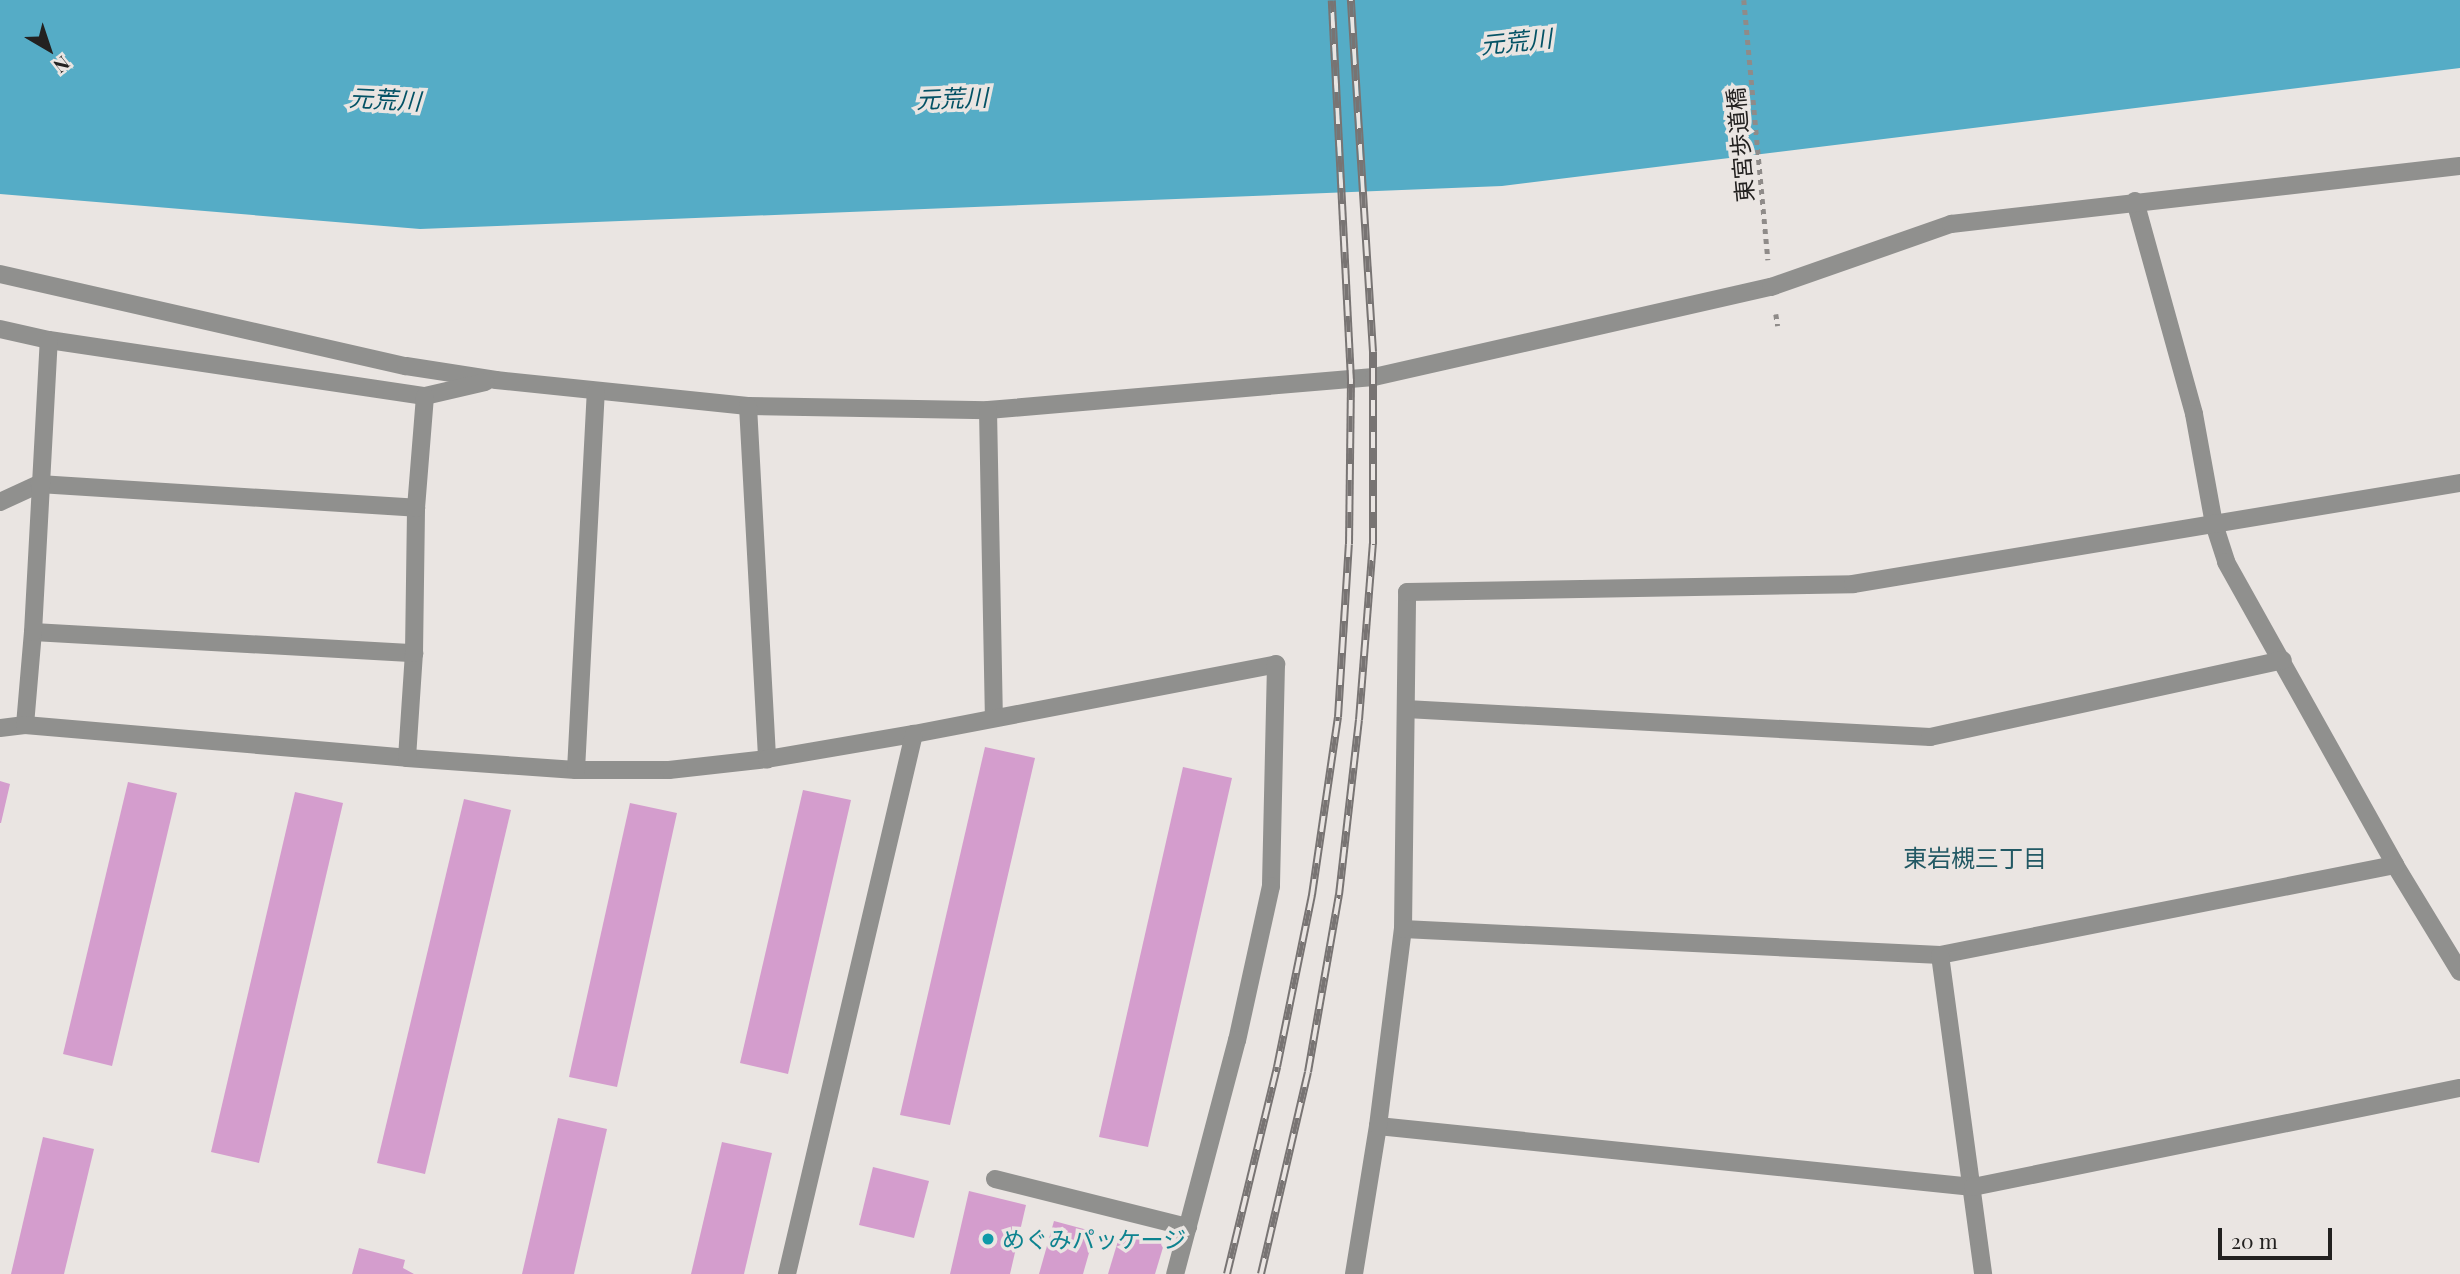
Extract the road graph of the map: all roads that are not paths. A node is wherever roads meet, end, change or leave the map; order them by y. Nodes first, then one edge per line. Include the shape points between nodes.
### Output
1 (2460, 166) edge
2 (2136, 201) junction
3 (0, 274) edge
4 (0, 329) edge
5 (48, 340) junction
6 (496, 380) junction
7 (596, 393) junction
8 (425, 396) junction
9 (748, 406) junction
10 (988, 410) junction
11 (2460, 483) edge
12 (39, 484) junction
13 (0, 502) edge
14 (416, 508) junction
15 (2214, 524) junction
16 (33, 632) junction
17 (414, 653) junction
18 (2283, 660) junction
19 (1406, 709) junction
20 (994, 717) junction
21 (25, 725) junction
22 (0, 728) edge
23 (914, 734) junction
24 (407, 758) junction
25 (767, 759) junction
26 (576, 770) junction
27 (2395, 865) junction
28 (1403, 929) junction
29 (1940, 955) junction
30 (2460, 972) edge
31 (2460, 1088) edge
32 (1378, 1126) junction
33 (996, 1179) dead end
34 (1973, 1187) junction
35 (1188, 1227) junction
36 (787, 1274) edge
37 (1175, 1274) edge
38 (1354, 1274) edge
39 (1983, 1274) edge

1 - 2 street
2 - 10 street via 1951,224 1771,287 1374,377
2 - 15 street via 2194,414
3 - 6 street via 406,366
4 - 5 street
5 - 8 street
5 - 12 street
6 - 7 street
6 - 8 street
7 - 9 street
7 - 26 street
8 - 14 street
9 - 10 street
9 - 25 street
10 - 20 street
11 - 15 street
12 - 13 street
12 - 14 street
12 - 16 street
14 - 17 street
15 - 18 street via 2226,562
15 - 19 street via 1853,584 1407,592
16 - 17 street
16 - 21 street
17 - 24 street
18 - 19 street via 1930,737
18 - 27 street
19 - 28 street
20 - 23 street
20 - 35 street via 1276,664 1271,886
21 - 22 street
21 - 24 street
23 - 25 street
23 - 36 street
24 - 26 street
25 - 26 street via 669,770
27 - 29 street
27 - 30 street
28 - 29 street
28 - 32 street
29 - 34 street
31 - 34 street
32 - 34 street
32 - 38 street
33 - 35 street
34 - 39 street
35 - 37 street

